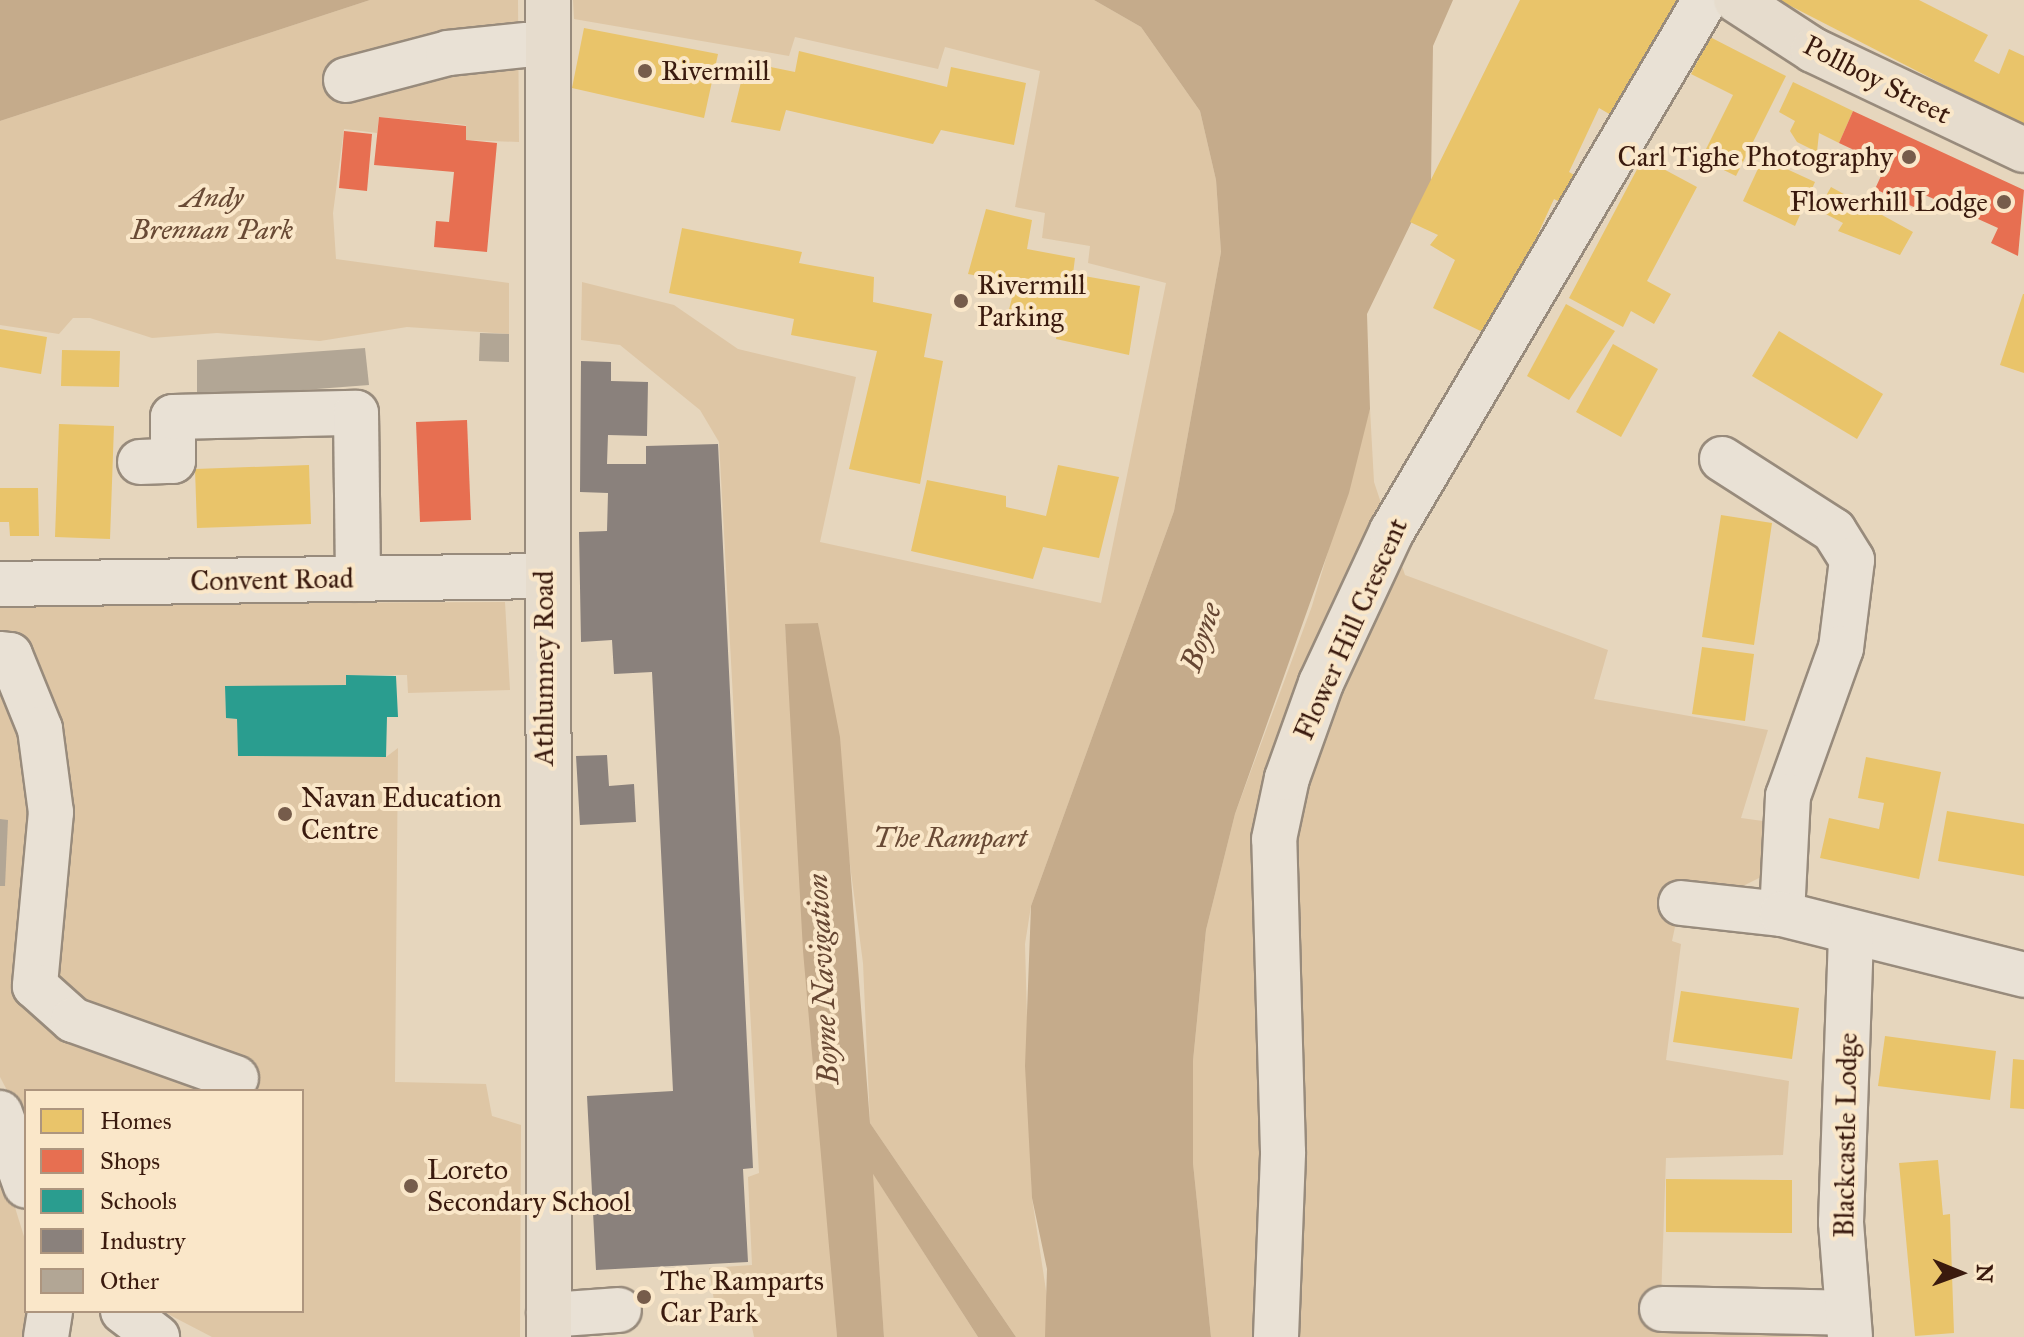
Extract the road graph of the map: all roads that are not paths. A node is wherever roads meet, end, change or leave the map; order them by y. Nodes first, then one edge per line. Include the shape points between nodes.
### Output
1 (1705, 0) edge
2 (1736, 0) edge
3 (541, 18) edge
4 (346, 80) dead end
5 (2024, 150) edge
6 (1722, 459) dead end
7 (140, 462) dead end
8 (545, 576) junction
9 (358, 579) junction
10 (0, 584) edge
11 (0, 654) edge
12 (1681, 903) dead end
13 (1782, 914) junction
14 (1851, 933) junction
15 (2024, 975) edge
16 (236, 1078) dead end
17 (0, 1113) edge
18 (24, 1180) edge
19 (1662, 1309) dead end
20 (619, 1310) dead end
21 (50, 1313) edge
22 (126, 1313) edge
23 (1849, 1325) edge
24 (549, 1326) edge
25 (46, 1337) edge
26 (157, 1337) edge
27 (1276, 1337) edge

1 - 27 street, Flower Hill Crescent via 1392,531 1321,683 1287,778 1274,839 1283,1152
2 - 5 main road, Pollboy Street via 1813,50
3 - 4 street via 448,53
3 - 8 main road, Athlumney Road via 550,273
6 - 13 street via 1834,531 1852,560 1841,648 1788,796
7 - 9 street via 173,461 173,417 356,413
8 - 9 street, Convent Road
8 - 24 main road, Athlumney Road
9 - 10 street, Convent Road
11 - 16 street via 10,655 40,729 51,812 35,986 73,1020
12 - 13 street
13 - 14 street
14 - 15 street
14 - 23 street, Blackcastle Lodge via 1841,1222
17 - 18 street
19 - 23 street
20 - 24 street
21 - 25 street
22 - 26 street

